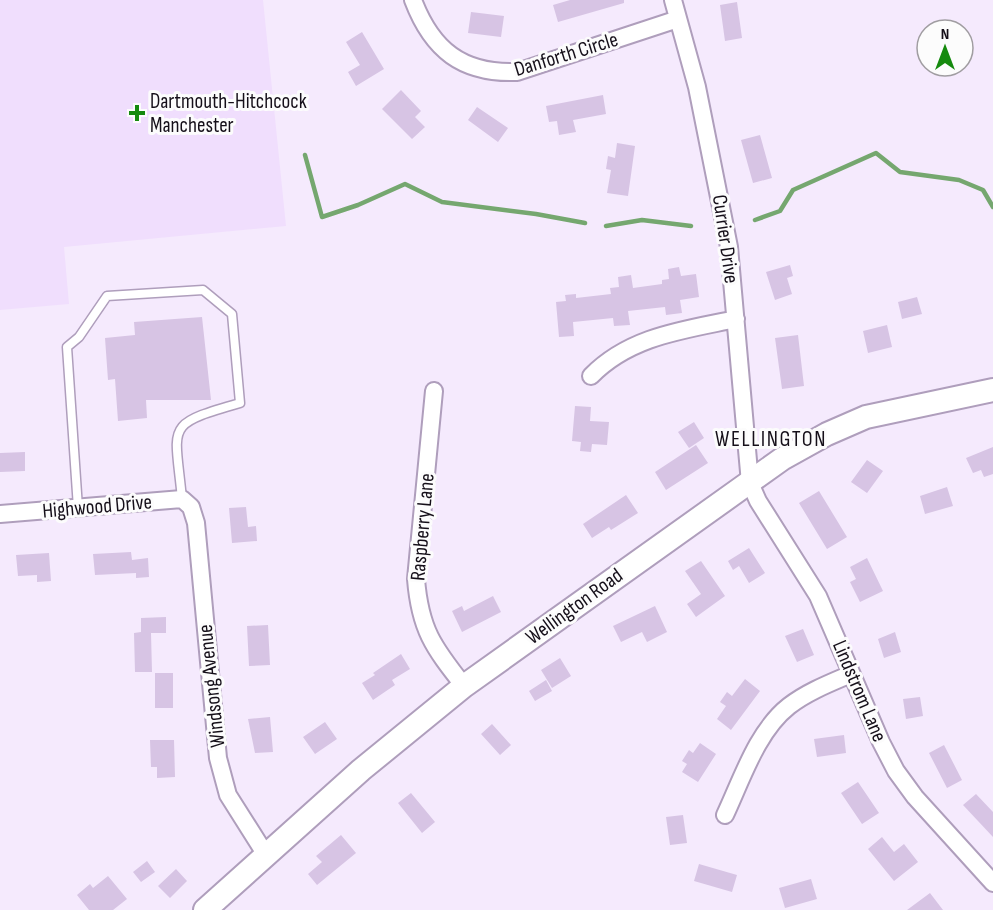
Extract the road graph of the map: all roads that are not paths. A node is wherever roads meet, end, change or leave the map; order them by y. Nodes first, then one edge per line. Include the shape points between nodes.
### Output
1 (413, 0) edge
2 (674, 0) edge
3 (678, 19) junction
4 (736, 319) junction
5 (591, 376) dead end
6 (993, 390) edge
7 (434, 391) dead end
8 (750, 483) junction
9 (186, 503) junction
10 (78, 508) junction
11 (0, 514) edge
12 (851, 674) junction
13 (464, 686) junction
14 (725, 814) dead end
15 (266, 855) junction
16 (993, 883) edge
17 (205, 910) edge

1 - 3 street, Danforth Circle via 427,33 438,45 464,63 497,72 517,72
2 - 3 street, Currier Drive
3 - 4 street, Currier Drive via 698,87 718,183
4 - 5 street via 627,347
4 - 8 street, Currier Drive
6 - 8 main road, Wellington Road via 866,417 804,446
7 - 13 street, Raspberry Lane via 416,579 418,600 430,640
8 - 12 street, Lindstrom Lane via 818,596
8 - 13 main road, Wellington Road
9 - 10 street, Highwood Drive
9 - 10 lane via 176,434 183,422 240,404 232,314 203,290 107,296 79,337 67,346
9 - 15 street, Windsong Avenue via 196,523 218,758 228,795
10 - 11 street, Highwood Drive
12 - 14 street via 806,695 770,726
12 - 16 street, Lindstrom Lane via 896,771
13 - 15 main road, Wellington Road
15 - 17 main road, Wellington Road

